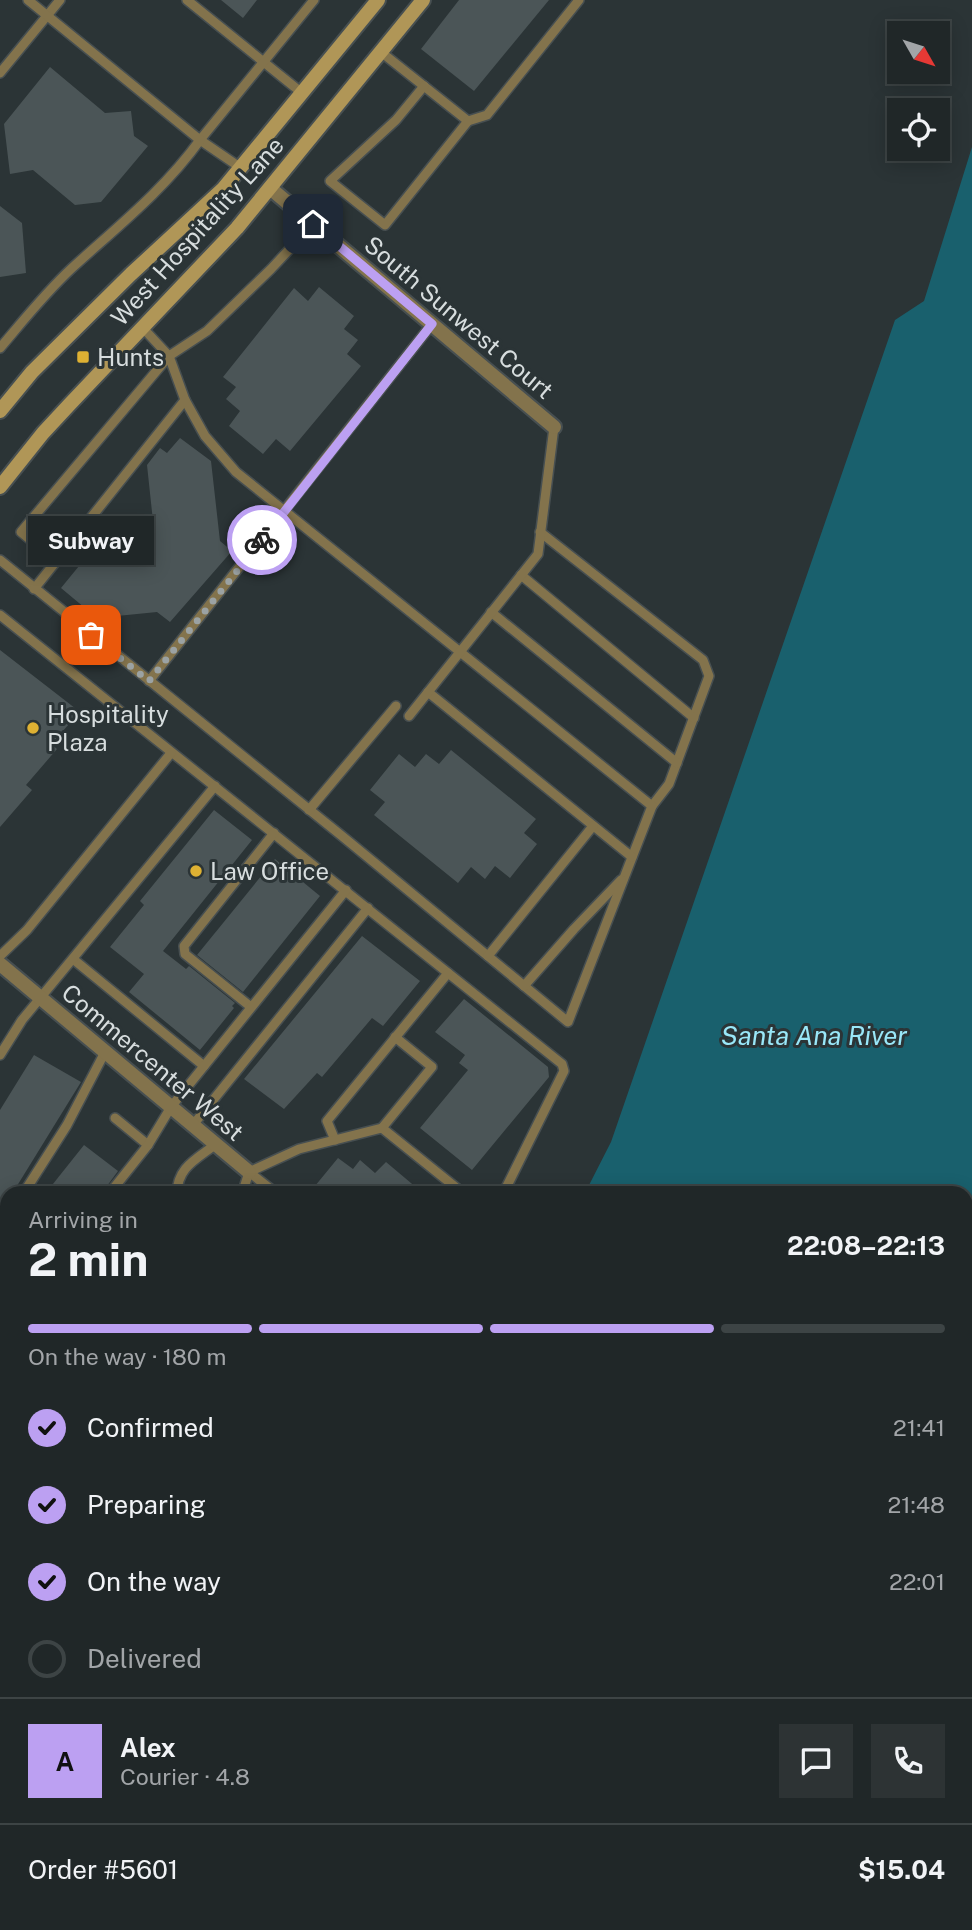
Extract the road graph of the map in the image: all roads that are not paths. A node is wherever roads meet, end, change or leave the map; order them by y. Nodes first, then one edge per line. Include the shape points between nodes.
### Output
1 (28, 0) edge
2 (60, 0) edge
3 (187, 0) edge
4 (314, 0) edge
5 (378, 0) edge
6 (423, 0) edge
7 (579, 0) edge
8 (47, 15) junction
9 (381, 52) junction
10 (263, 62) junction
11 (0, 73) edge
12 (424, 86) junction
13 (302, 93) junction
14 (468, 121) junction
15 (200, 140) junction
16 (242, 169) junction
17 (270, 188) junction
18 (313, 224) junction
19 (432, 324) junction
20 (142, 327) junction
21 (0, 348) edge
22 (169, 356) junction
23 (185, 400) junction
24 (0, 411) edge
25 (554, 427) joint
26 (0, 487) edge
27 (285, 511) junction
28 (540, 531) junction
29 (0, 560) edge
30 (56, 561) junction
31 (521, 575) junction
32 (34, 589) junction
33 (491, 612) junction
34 (0, 615) edge
35 (460, 652) junction
36 (149, 681) junction
37 (428, 692) junction
38 (396, 705) dead end
39 (409, 716) dead end
40 (694, 718) junction
41 (171, 753) junction
42 (677, 763) junction
43 (215, 786) junction
44 (652, 806) junction
45 (309, 810) junction
46 (593, 826) junction
47 (274, 833) junction
48 (632, 857) junction
49 (624, 876) junction
50 (346, 890) junction
51 (368, 908) junction
52 (0, 956) edge
53 (488, 956) junction
54 (73, 959) junction
55 (0, 964) edge
56 (448, 973) junction
57 (524, 986) junction
58 (41, 998) junction
59 (251, 1007) junction
60 (395, 1037) junction
61 (105, 1052) junction
62 (0, 1055) edge
63 (204, 1066) junction
64 (171, 1107) junction
65 (115, 1118) dead end
66 (192, 1125) junction
67 (382, 1128) junction
68 (335, 1140) junction
69 (216, 1144) junction
70 (148, 1145) junction
71 (249, 1172) junction
72 (28, 1186) edge
73 (115, 1186) edge
74 (177, 1186) edge
75 (245, 1186) edge
76 (266, 1186) edge
77 (454, 1186) edge
78 (507, 1186) edge

1 - 8 lane
2 - 8 lane
3 - 10 lane
4 - 10 lane
5 - 13 main road, West Hospitality Lane
6 - 9 main road, West Hospitality Lane
7 - 14 lane via 487,115
8 - 11 lane
8 - 15 lane
9 - 12 lane
9 - 17 main road, West Hospitality Lane
10 - 13 lane
10 - 15 lane
12 - 14 lane
12 - 14 lane via 396,120 330,181 384,225
13 - 16 main road, West Hospitality Lane
15 - 16 lane
15 - 21 lane via 185,161 70,270
16 - 24 main road, West Hospitality Lane via 32,372
17 - 18 street, South Sunwest Court
17 - 20 main road, West Hospitality Lane
18 - 19 street, South Sunwest Court
18 - 22 lane via 207,331
19 - 25 street, South Sunwest Court
19 - 27 lane
20 - 22 lane
20 - 26 main road, West Hospitality Lane via 43,433
22 - 23 lane
22 - 30 lane via 21,532
23 - 27 lane via 205,436 236,472
23 - 30 lane
25 - 28 lane
27 - 35 lane
27 - 36 lane
28 - 31 lane via 538,554
28 - 40 lane via 703,660 709,676
29 - 32 lane
30 - 32 lane
31 - 33 lane
31 - 40 lane
32 - 36 lane
33 - 35 lane
33 - 42 lane
34 - 41 lane
35 - 37 lane
35 - 44 lane
36 - 45 lane
37 - 39 lane
37 - 46 lane
38 - 45 lane
40 - 42 lane
41 - 43 lane
41 - 52 lane via 27,930
42 - 44 lane via 669,784
43 - 47 lane
43 - 54 lane
44 - 48 lane
45 - 53 lane
46 - 48 lane
46 - 53 lane
47 - 50 lane
47 - 59 lane via 184,946 185,954
48 - 49 lane
49 - 57 lane
49 - 57 lane via 568,1022
50 - 51 lane
50 - 59 lane
51 - 56 lane
51 - 66 lane
53 - 57 lane
54 - 58 lane
54 - 63 lane
55 - 58 street, Commercenter West
56 - 60 lane
56 - 78 lane via 562,1064 564,1071
58 - 61 street, Commercenter West
58 - 62 lane
59 - 63 lane
60 - 67 lane via 432,1067
60 - 68 lane via 327,1121
61 - 64 street, Commercenter West
61 - 72 lane
63 - 64 lane
64 - 66 street, Commercenter West
64 - 70 lane
65 - 70 lane
66 - 69 street, Commercenter West
67 - 68 lane
67 - 77 lane
68 - 71 lane via 299,1149
69 - 71 street, Commercenter West
69 - 74 lane via 183,1171
70 - 73 lane
71 - 75 lane
71 - 76 lane, Commercenter West

